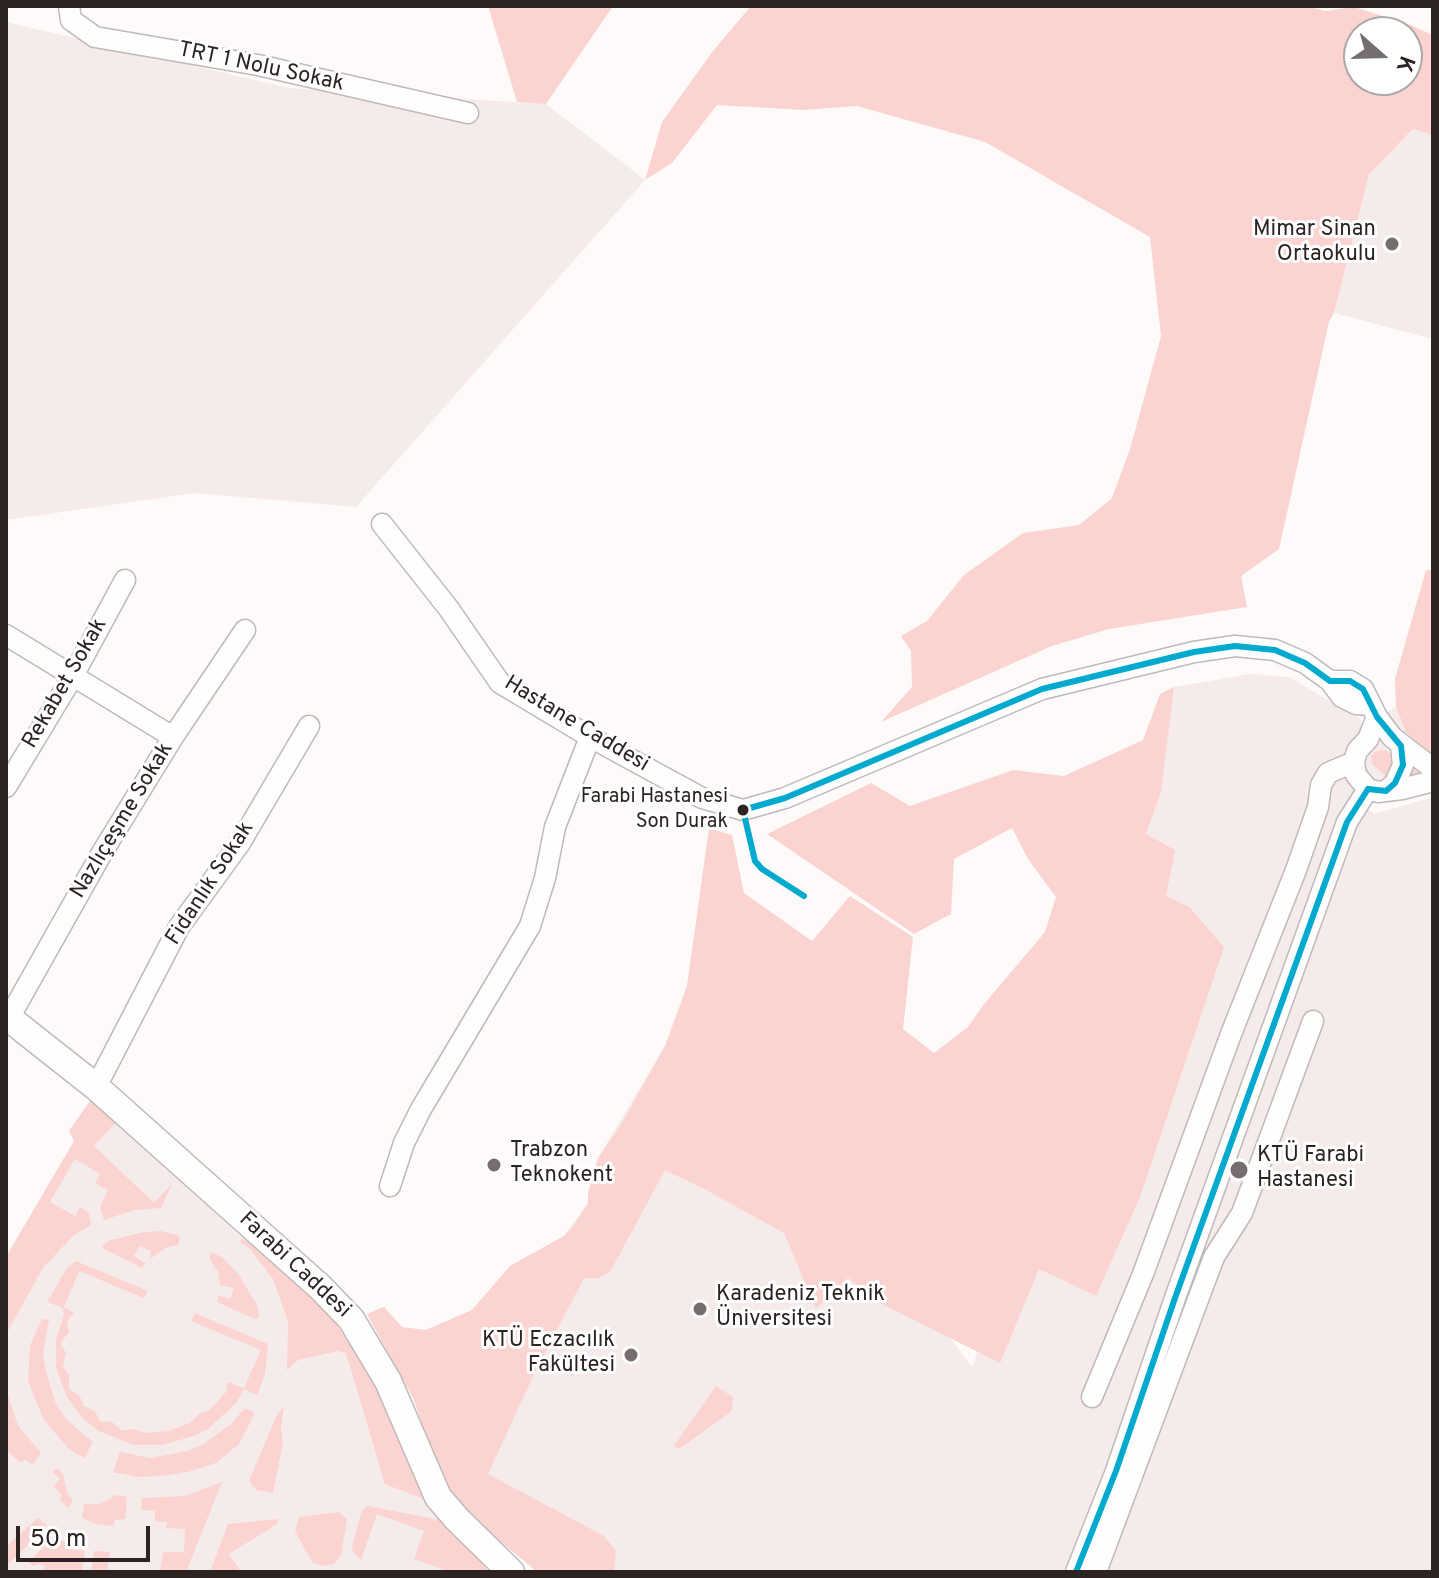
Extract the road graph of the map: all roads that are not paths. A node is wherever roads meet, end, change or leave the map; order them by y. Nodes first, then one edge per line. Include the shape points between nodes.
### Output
1 (69, 6) edge
2 (468, 113) dead end
3 (382, 524) dead end
4 (125, 580) dead end
5 (245, 630) dead end
6 (6, 635) edge
7 (73, 676) junction
8 (1373, 711) junction
9 (309, 726) dead end
10 (173, 737) junction
11 (590, 737) junction
12 (1368, 739) junction
13 (1396, 742) junction
14 (1354, 762) junction
15 (1433, 766) edge
16 (1433, 781) edge
17 (7, 782) edge
18 (1377, 790) junction
19 (7, 1017) edge
20 (1313, 1021) dead end
21 (96, 1087) junction
22 (390, 1186) dead end
23 (1092, 1397) dead end
24 (511, 1572) edge
25 (1076, 1572) edge
26 (1096, 1572) edge

1 - 2 street, TRT 1 Nolu Sokak via 71,20 95,37 258,65
3 - 11 street, Hastane Caddesi via 500,683
4 - 7 street, Rekabet Sokak
5 - 10 street, Nazlıçeşme Sokak
6 - 7 street
7 - 10 street
7 - 17 street, Rekabet Sokak
8 - 11 street, Hastane Caddesi via 1342,697 1305,663 1275,650 1235,646 1194,652 1042,689 785,798 743,810 702,798
8 - 12 street
8 - 13 street, Hastane Caddesi
9 - 21 street, Fidanlık Sokak via 240,843 179,927
10 - 19 street, Nazlıçeşme Sokak
11 - 22 street via 555,827 530,926 421,1109
12 - 13 street via 1378,736
12 - 14 street
13 - 15 street, Hastane Caddesi
13 - 18 street via 1403,765 1395,783
14 - 18 street via 1356,775
14 - 23 street via 1328,773 1321,785 1296,870
16 - 18 street
18 - 25 street via 1347,822
19 - 21 street, Farabi Caddesi
20 - 26 street via 1242,1213 1214,1257
21 - 24 street, Farabi Caddesi via 351,1319 388,1381 438,1497

